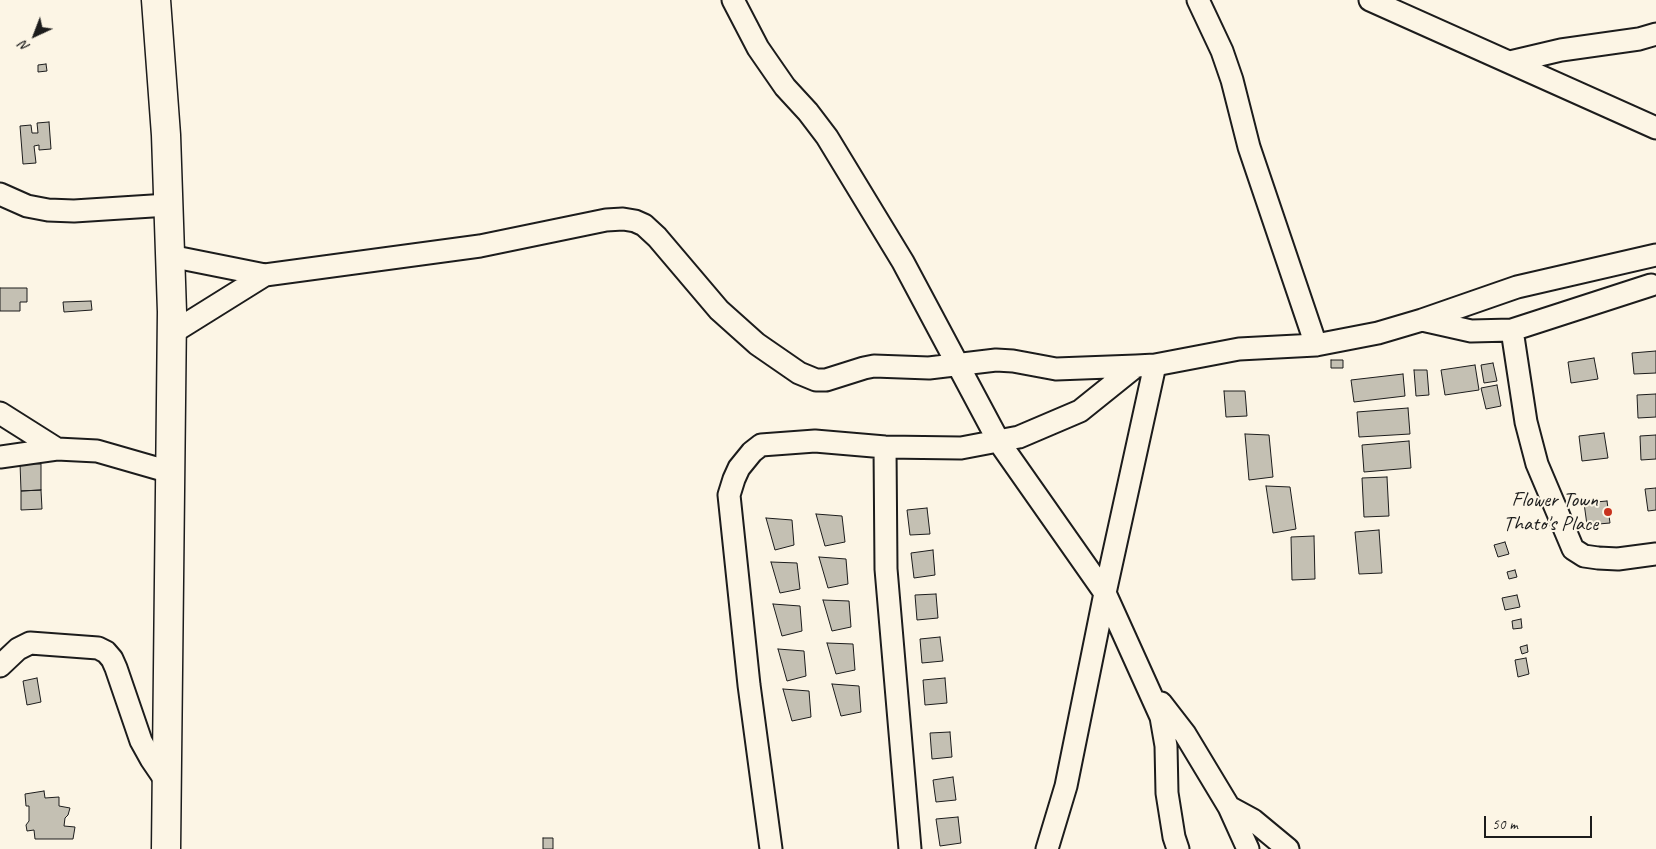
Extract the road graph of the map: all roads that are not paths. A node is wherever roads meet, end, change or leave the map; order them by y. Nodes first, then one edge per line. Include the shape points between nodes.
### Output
1 (156, 0) edge
2 (733, 0) edge
3 (1198, 0) edge
4 (1370, 0) edge
5 (1656, 34) edge
6 (1510, 62) junction
7 (1656, 128) edge
8 (0, 193) edge
9 (168, 205) junction
10 (1656, 255) edge
11 (170, 256) junction
12 (1627, 262) junction
13 (265, 275) junction
14 (1653, 288) edge
15 (1422, 320) junction
16 (1512, 330) junction
17 (172, 333) junction
18 (1316, 345) junction
19 (959, 365) junction
20 (1145, 366) junction
21 (0, 413) edge
22 (999, 442) junction
23 (885, 447) junction
24 (57, 449) junction
25 (0, 457) edge
26 (170, 472) junction
27 (1656, 554) edge
28 (1106, 593) junction
29 (0, 666) edge
30 (1144, 681) junction
31 (166, 781) junction
32 (1229, 808) junction
33 (166, 849) edge
34 (771, 849) edge
35 (910, 849) edge
36 (1047, 849) edge
37 (1178, 849) edge
38 (1248, 849) edge
39 (1288, 849) edge

1 - 9 main road
2 - 19 street via 758,48 837,154 903,262
3 - 18 street via 1232,80 1249,148
4 - 6 street
5 - 6 street
6 - 7 street
8 - 9 street via 28,206 48,210
9 - 11 main road
10 - 12 street
11 - 13 street
11 - 17 main road
12 - 14 street
12 - 15 street via 1517,288
13 - 17 street
13 - 19 street via 480,246 623,219 644,225 719,310 798,374 826,380 864,368
14 - 16 street
15 - 16 street via 1471,331
15 - 18 street
16 - 27 street via 1536,464 1573,549 1584,556 1598,558
17 - 26 main road
18 - 20 street via 1239,349
19 - 20 street via 1013,360 1056,370
19 - 22 street
20 - 22 street via 1080,411
20 - 28 street
21 - 24 street
22 - 23 street via 961,448
22 - 28 street
23 - 34 street via 815,441 762,445 752,452 734,479 730,495 732,524
23 - 35 street via 886,569
24 - 25 street
24 - 26 street via 97,451
26 - 31 main road
28 - 30 street
28 - 36 street via 1066,786
29 - 31 street via 18,649 30,643 98,648 106,652 116,668 141,741
30 - 32 street via 1185,734
30 - 37 street via 1161,717 1166,746 1167,793
31 - 33 main road
32 - 38 street
32 - 39 street via 1253,820

